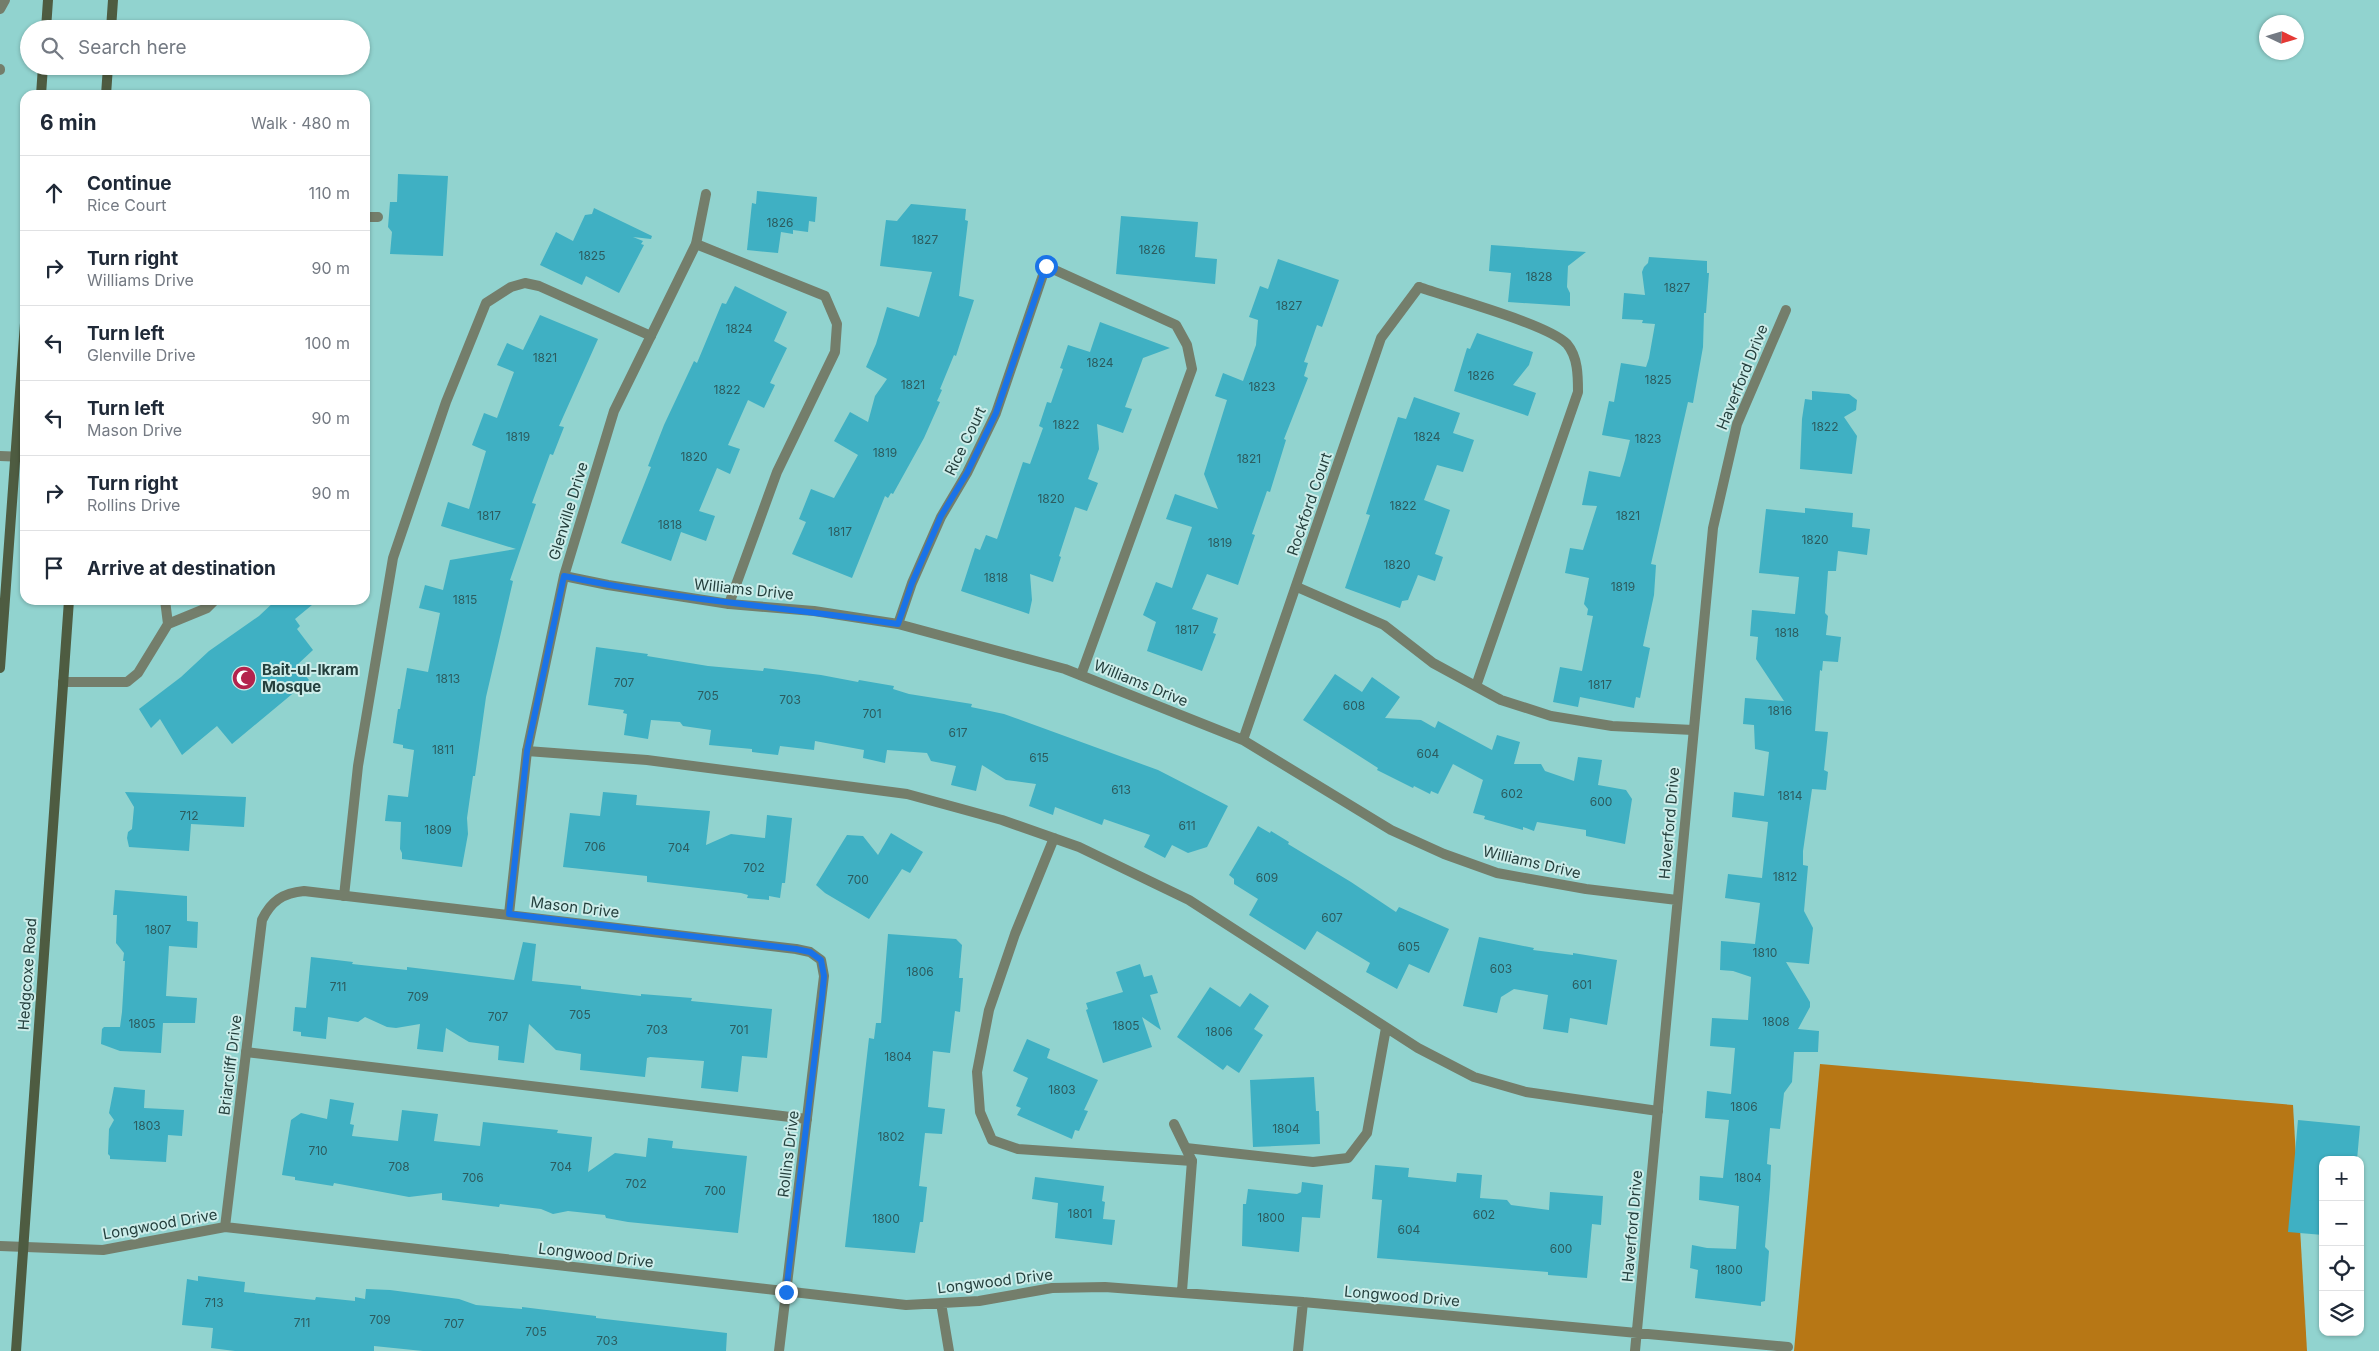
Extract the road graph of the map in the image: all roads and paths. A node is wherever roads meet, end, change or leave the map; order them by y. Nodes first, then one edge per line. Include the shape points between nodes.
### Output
1 (5, 0) edge
2 (48, 0) edge
3 (113, 0) edge
4 (0, 9) edge
5 (47, 20) edge
6 (112, 20) edge
7 (42, 75) edge
8 (107, 75) edge
9 (41, 90) edge
10 (106, 90) edge
11 (706, 194) dead end
12 (370, 217) edge
13 (378, 218) dead end
14 (696, 244) junction
15 (1786, 310) dead end
16 (651, 336) junction
17 (0, 456) edge
18 (20, 457) edge
19 (564, 576) junction
20 (1297, 587) junction
21 (729, 604) junction
22 (69, 605) edge
23 (166, 605) edge
24 (210, 605) edge
25 (168, 624) junction
26 (898, 624) junction
27 (0, 668) edge
28 (1081, 675) junction
29 (63, 682) junction
30 (1476, 686) junction
31 (1693, 730) junction
32 (1243, 740) junction
33 (527, 751) junction
34 (1054, 838) junction
35 (344, 896) junction
36 (1677, 900) junction
37 (268, 908) joint
38 (509, 914) junction
39 (821, 960) joint
40 (1386, 1028) junction
41 (246, 1052) junction
42 (1658, 1110) junction
43 (807, 1120) junction
44 (1174, 1124) dead end
45 (1186, 1148) junction
46 (1192, 1161) junction
47 (225, 1227) junction
48 (0, 1246) edge
49 (22, 1248) junction
50 (1182, 1291) junction
51 (786, 1292) junction
52 (1303, 1302) junction
53 (941, 1303) junction
54 (1636, 1332) junction
55 (1788, 1348) dead end
56 (16, 1351) edge
57 (779, 1351) edge
58 (949, 1351) edge
59 (1298, 1351) edge
60 (1635, 1351) edge

1 - 4 street
2 - 5 main road
3 - 6 main road
7 - 9 main road
8 - 10 main road
11 - 14 street, Glenville Drive
12 - 13 street
14 - 16 street, Glenville Drive
14 - 21 street via 825,296 837,324 835,352 777,472
15 - 31 street, Haverford Drive via 1737,424 1713,528
16 - 19 street, Glenville Drive via 614,411
16 - 35 street via 539,286 525,283 511,287 486,302 446,402 393,558 358,766
17 - 18 street
18 - 27 main road
19 - 21 street, Williams Drive
19 - 33 street, Glenville Drive
20 - 30 street via 1384,625 1433,663
20 - 30 street, Rockford Court via 1381,338 1419,287 1546,330 1567,344 1578,368 1578,392
20 - 32 street, Rockford Court
21 - 26 street, Williams Drive via 814,611
22 - 29 main road, Hedgcoxe Road
23 - 25 street
24 - 25 street
25 - 29 street via 138,673 127,682
26 - 28 street, Williams Drive
26 - 28 street, Rice Court via 941,516 967,473 996,413 1046,266 1176,325 1187,345 1192,369
28 - 32 street, Williams Drive
29 - 49 main road, Hedgcoxe Road
30 - 31 street via 1501,700 1551,716 1612,726
31 - 36 street, Haverford Drive
32 - 36 street, Williams Drive via 1392,830 1453,857 1506,874 1586,890
33 - 34 street via 647,760 907,794
33 - 38 street, Glenville Drive
34 - 40 street via 1189,900
34 - 46 street via 989,1010 977,1072 980,1112 992,1140 1018,1149
35 - 37 street, Mason Drive via 290,892
35 - 38 street, Mason Drive
36 - 42 street, Haverford Drive
37 - 41 street, Briarcliff Drive via 262,920
38 - 39 street, Mason Drive via 796,949 810,952
39 - 43 street, Rollins Drive via 824,976
40 - 42 street via 1418,1048 1483,1080 1526,1092
40 - 45 street via 1367,1133 1348,1158 1313,1162
41 - 43 street
41 - 47 street, Briarcliff Drive
42 - 54 street, Haverford Drive
43 - 51 street, Rollins Drive
44 - 45 street
45 - 46 street
46 - 50 street
47 - 49 street, Longwood Drive via 103,1250
47 - 51 street, Longwood Drive
48 - 49 street, Longwood Drive
49 - 56 main road, Hedgcoxe Road
50 - 52 street, Longwood Drive
50 - 53 street, Longwood Drive via 1052,1288 979,1301
51 - 53 street, Longwood Drive via 906,1305
51 - 57 street, Rollins Drive
52 - 54 street, Longwood Drive
52 - 59 street
53 - 58 street
54 - 55 street, Longwood Drive
54 - 60 street, Haverford Drive

